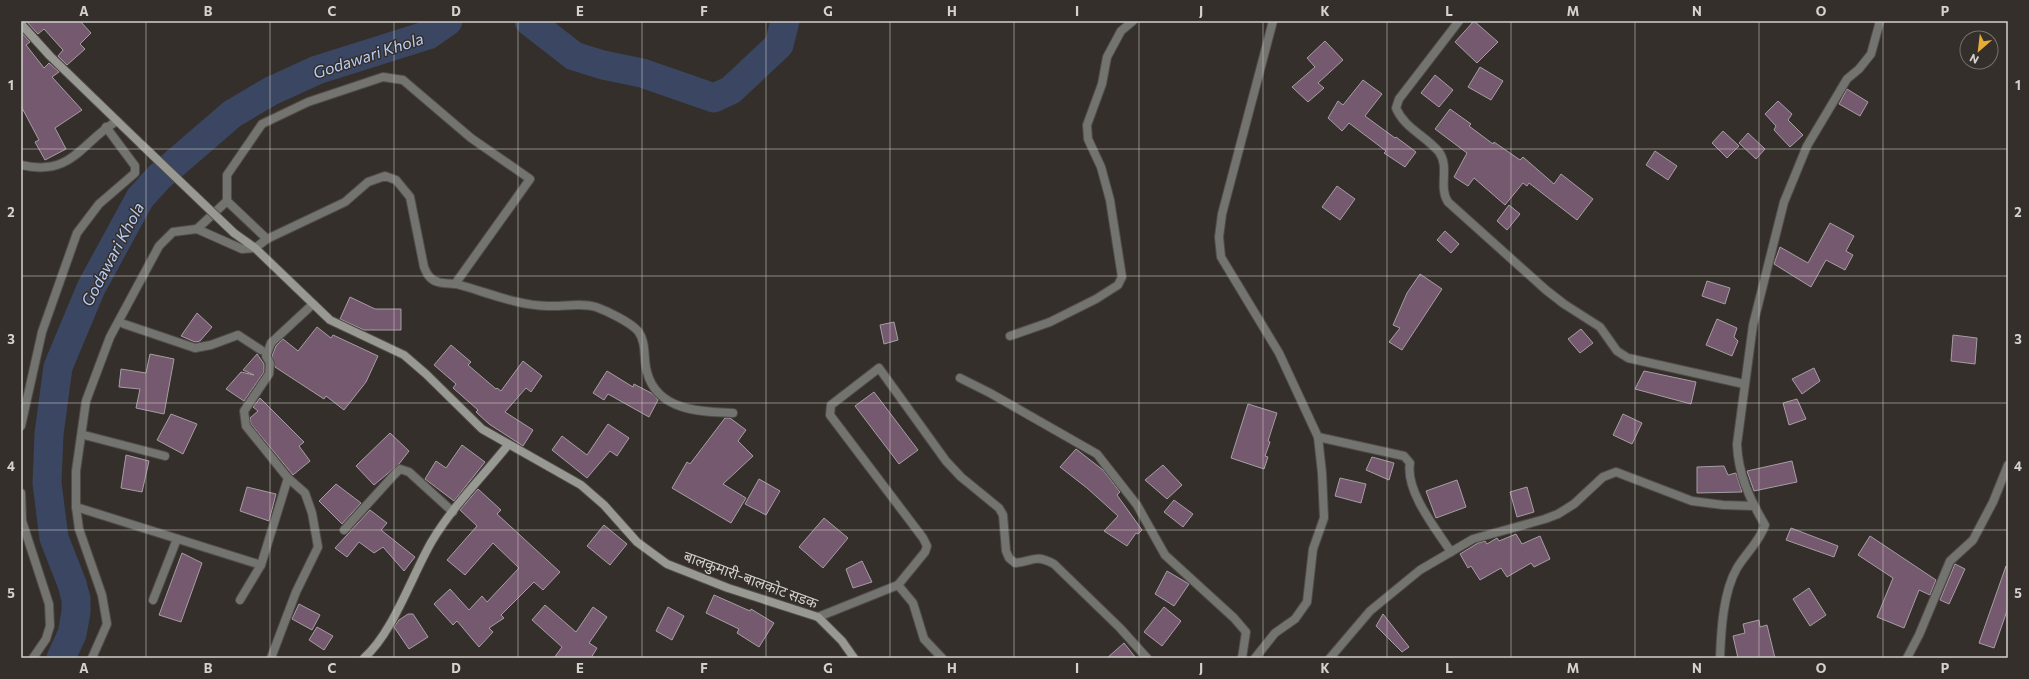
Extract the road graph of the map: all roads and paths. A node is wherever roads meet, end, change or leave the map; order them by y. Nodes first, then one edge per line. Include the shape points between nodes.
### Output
1 (1133, 21) edge
2 (1273, 21) edge
3 (1460, 21) edge
4 (1880, 21) edge
5 (21, 24) edge
6 (117, 121) junction
7 (106, 127) junction
8 (21, 165) edge
9 (227, 201) junction
10 (197, 229) junction
11 (267, 239) junction
12 (254, 248) junction
13 (455, 284) junction
14 (313, 304) junction
15 (124, 324) dead end
16 (1010, 336) dead end
17 (261, 350) dead end
18 (960, 378) dead end
19 (1744, 384) junction
20 (733, 413) dead end
21 (21, 426) edge
22 (84, 435) dead end
23 (1318, 437) junction
24 (508, 446) junction
25 (165, 456) dead end
26 (2008, 465) edge
27 (288, 478) junction
28 (21, 493) edge
29 (1754, 506) junction
30 (76, 507) junction
31 (453, 512) junction
32 (344, 530) dead end
33 (177, 539) junction
34 (1451, 552) junction
35 (261, 566) junction
36 (898, 585) junction
37 (153, 600) dead end
38 (240, 600) dead end
39 (818, 617) junction
40 (33, 658) edge
41 (92, 658) edge
42 (271, 658) edge
43 (364, 658) edge
44 (854, 658) edge
45 (942, 658) edge
46 (1147, 658) edge
47 (1242, 658) edge
48 (1255, 658) edge
49 (1330, 658) edge
50 (1720, 658) edge
51 (1907, 658) edge

1 - 16 street via 1121,31 1107,57 1102,84 1087,125 1088,139 1101,167 1110,200 1122,277 1118,285 1096,299 1050,322
2 - 23 street via 1222,214 1219,237 1221,257 1279,353
3 - 19 street via 1399,100 1396,108 1406,125 1438,152 1443,160 1443,191 1448,202 1546,290 1600,327 1617,351 1628,358
4 - 19 street via 1871,54 1847,79 1807,146 1784,202 1753,325
5 - 6 main road
6 - 7 street
6 - 12 main road, बालकुमारी-बालकोट सडक, bridge via 234,233
7 - 8 street via 85,149 67,161 48,168
7 - 21 street via 135,166 135,173 99,204 77,233 42,332
9 - 10 street
9 - 11 street
9 - 13 street via 228,176 262,124 308,102 383,77 402,80 471,138 530,179
10 - 12 street via 242,249
10 - 30 street via 173,232 159,246 110,337 86,401 76,471
11 - 12 street
11 - 13 street via 345,202 368,182 385,176 396,180 410,197 428,276 438,282
12 - 14 main road, बालकुमारी-बालकोट सडक
13 - 20 street via 521,303 595,307 616,316 638,331 644,348 647,372 653,386 665,399 686,409
14 - 24 main road, बालकुमारी-बालकोट सडक via 330,320 404,355 482,429
14 - 27 street via 271,343 266,356 270,363 269,374 244,411 246,426
15 - 17 street via 195,348 238,335
18 - 47 street via 1097,454 1138,505 1165,555 1246,632
19 - 29 street via 1737,460
22 - 25 street
23 - 34 street via 1404,456 1410,463 1408,473 1416,495
23 - 48 street via 1324,518 1313,549 1307,602 1294,620 1276,633
24 - 31 main road
24 - 39 main road, बालकुमारी-बालकोट सडक via 581,485 604,505 637,542 667,564 728,588
26 - 51 street via 1993,502 1973,540 1950,561
27 - 35 street
27 - 42 street via 305,493 312,513 318,547 296,592
28 - 40 street via 22,521 49,604 50,626 46,639
29 - 34 street via 1692,501 1616,472 1603,477 1574,504 1558,514 1473,539
29 - 50 street via 1765,525 1763,533 1737,569 1730,584 1722,627
30 - 33 street
30 - 41 street via 79,529 102,595 107,624
31 - 32 street via 409,472 400,469
31 - 43 main road via 432,540 385,632 374,649
33 - 35 street
33 - 37 street
34 - 49 street via 1420,570 1370,611
35 - 38 street
36 - 39 street
36 - 45 street via 913,603 924,639
36 - 46 street via 927,546 830,415 832,405 879,368 946,461 961,477 999,508 1003,515 1006,551 1009,558 1015,563 1031,558 1044,559 1054,564
39 - 44 main road, बालकुमारी-बालकोट सडक via 842,641

